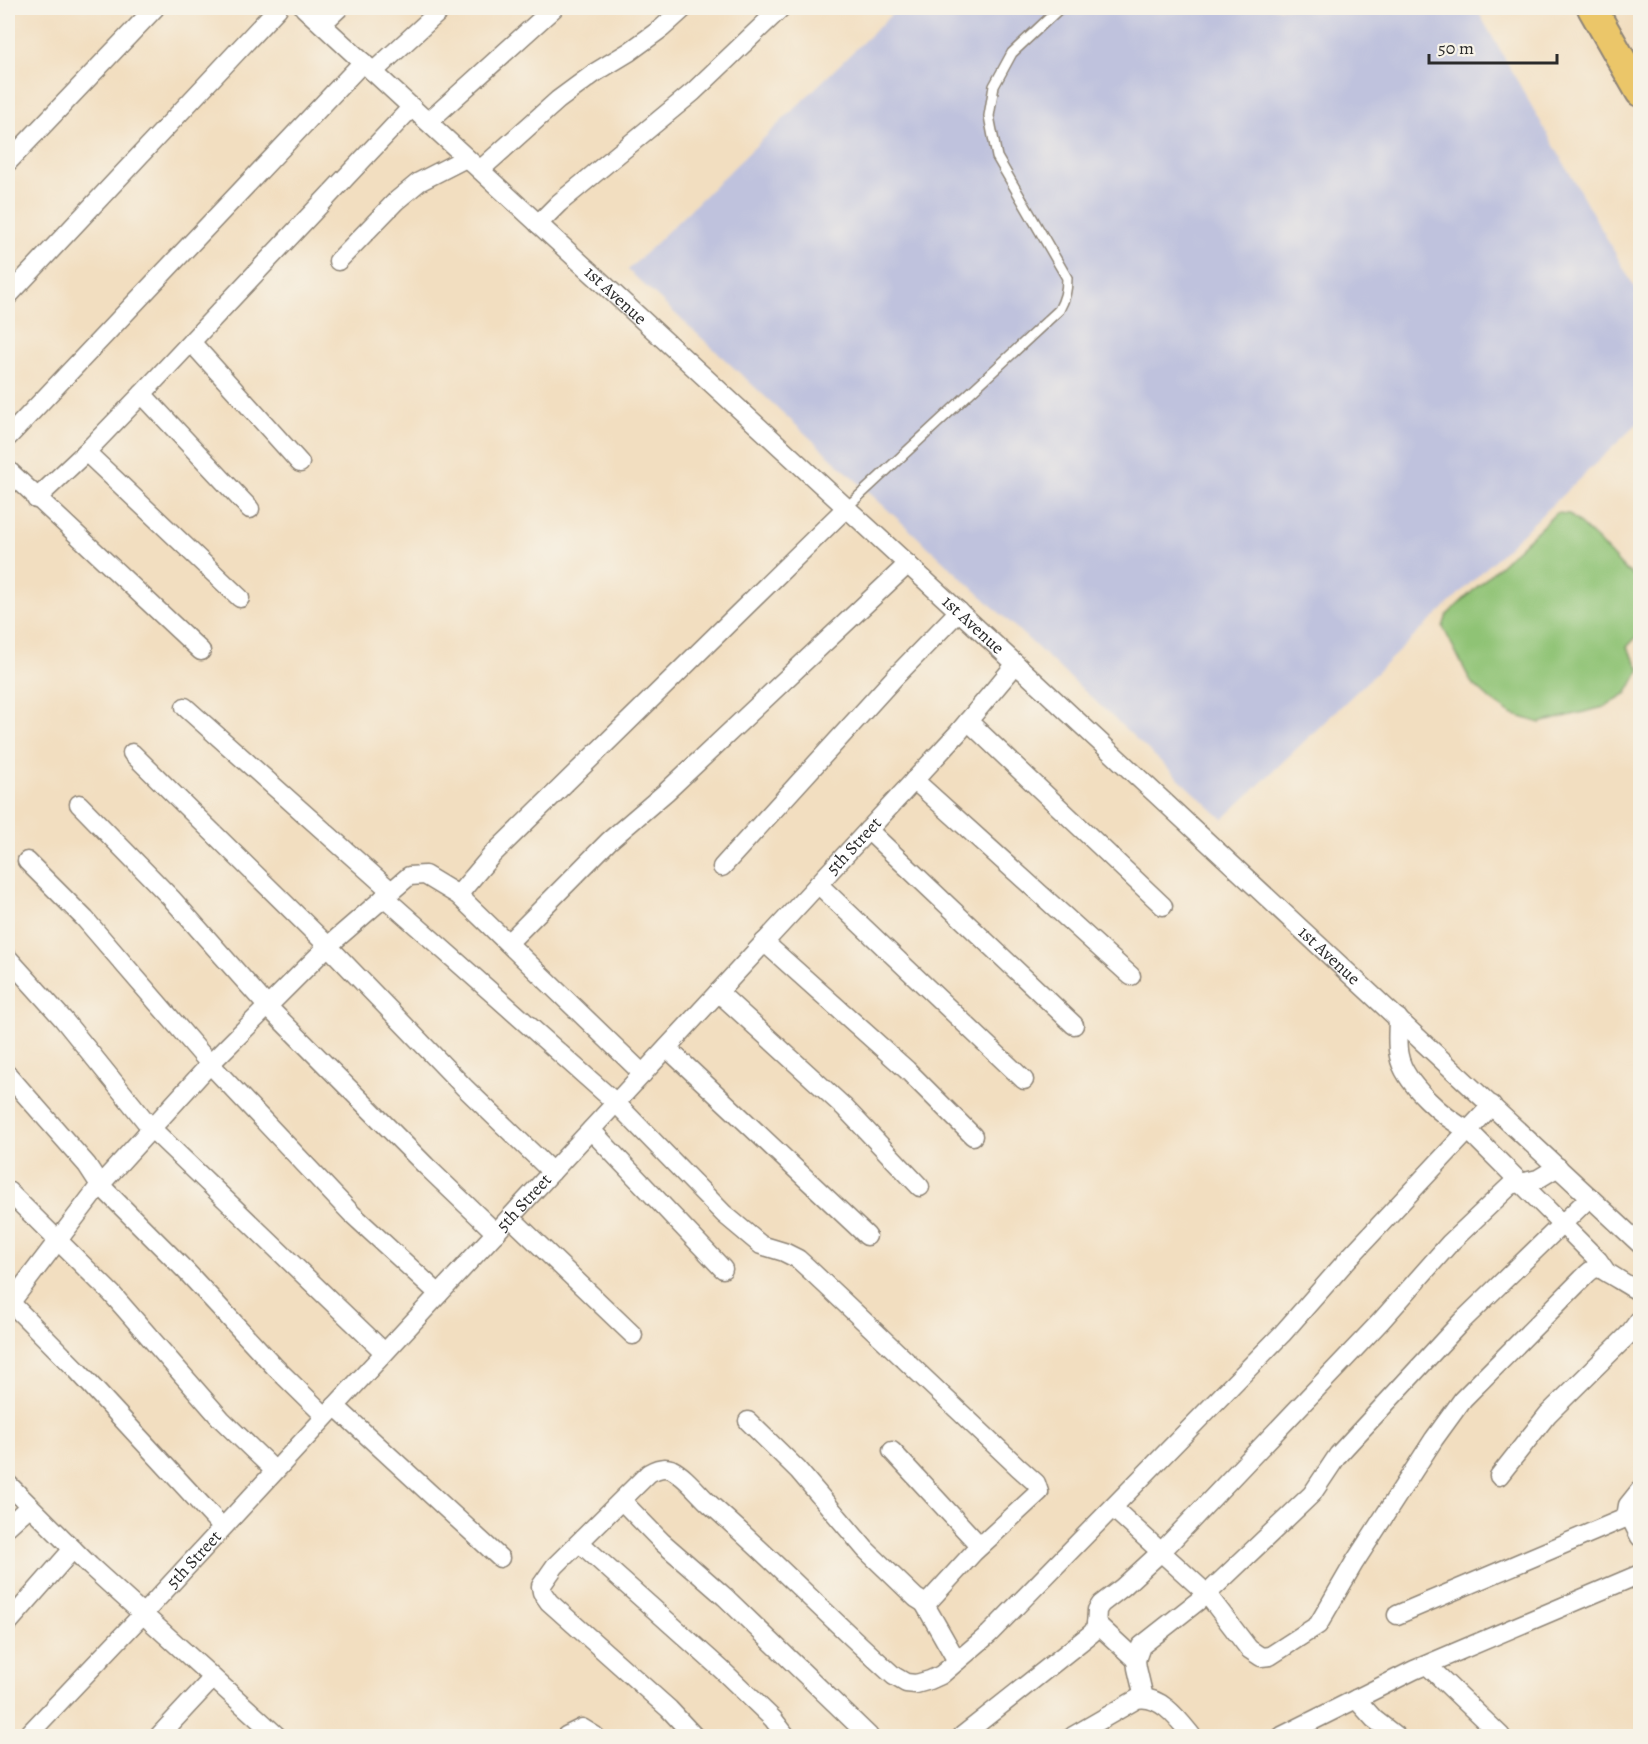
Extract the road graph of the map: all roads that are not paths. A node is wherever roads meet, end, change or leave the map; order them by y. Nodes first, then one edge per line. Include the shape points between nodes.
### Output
1 (155, 8) edge
2 (278, 8) edge
3 (304, 8) edge
4 (339, 8) edge
5 (443, 8) edge
6 (554, 8) edge
7 (684, 8) edge
8 (781, 8) edge
9 (1060, 8) edge
10 (1592, 8) edge
11 (1614, 8) edge
12 (322, 24) junction
13 (1641, 55) edge
14 (368, 67) junction
15 (1641, 92) edge
16 (412, 107) junction
17 (428, 122) junction
18 (466, 158) junction
19 (8, 162) edge
20 (480, 170) junction
21 (538, 224) junction
22 (338, 261) dead end
23 (8, 296) edge
24 (191, 342) junction
25 (142, 394) junction
26 (8, 437) edge
27 (86, 452) junction
28 (300, 463) dead end
29 (8, 470) edge
30 (36, 499) junction
31 (846, 508) junction
32 (250, 509) dead end
33 (908, 564) junction
34 (240, 598) dead end
35 (959, 611) junction
36 (201, 651) dead end
37 (1016, 664) junction
38 (185, 707) dead end
39 (968, 722) junction
40 (132, 753) dead end
41 (915, 780) junction
42 (79, 804) dead end
43 (868, 830) junction
44 (27, 861) dead end
45 (722, 867) dead end
46 (818, 884) junction
47 (388, 894) junction
48 (458, 895) junction
49 (1163, 906) dead end
50 (764, 942) junction
51 (508, 943) junction
52 (328, 946) junction
53 (8, 958) edge
54 (1131, 976) dead end
55 (718, 992) junction
56 (268, 1007) junction
57 (1398, 1018) junction
58 (1074, 1025) dead end
59 (667, 1048) junction
60 (210, 1064) junction
61 (643, 1074) junction
62 (8, 1075) edge
63 (1024, 1080) dead end
64 (616, 1103) junction
65 (1492, 1105) junction
66 (151, 1128) junction
67 (591, 1130) junction
68 (1468, 1130) junction
69 (973, 1136) dead end
70 (1558, 1167) junction
71 (552, 1172) junction
72 (1521, 1183) junction
73 (100, 1185) junction
74 (920, 1187) dead end
75 (8, 1191) edge
76 (1590, 1197) junction
77 (510, 1217) junction
78 (1561, 1224) junction
79 (496, 1233) junction
80 (867, 1236) dead end
81 (58, 1240) junction
82 (1641, 1244) edge
83 (723, 1269) dead end
84 (1605, 1270) junction
85 (1641, 1292) edge
86 (439, 1294) junction
87 (9, 1303) edge
88 (1641, 1319) edge
89 (633, 1335) dead end
90 (384, 1352) junction
91 (330, 1411) junction
92 (748, 1421) dead end
93 (892, 1451) dead end
94 (274, 1470) junction
95 (1498, 1476) dead end
96 (8, 1485) edge
97 (1641, 1490) edge
98 (622, 1501) junction
99 (30, 1506) junction
100 (1113, 1508) junction
101 (1630, 1516) junction
102 (8, 1526) edge
103 (222, 1527) junction
104 (1641, 1537) edge
105 (580, 1543) junction
106 (980, 1546) junction
107 (72, 1548) junction
108 (1162, 1551) junction
109 (500, 1558) dead end
110 (1641, 1574) edge
111 (1207, 1594) junction
112 (924, 1603) junction
113 (143, 1614) junction
114 (1397, 1615) dead end
115 (8, 1623) edge
116 (1096, 1623) junction
117 (1136, 1660) junction
118 (957, 1661) junction
119 (1427, 1665) junction
120 (213, 1678) junction
121 (1144, 1698) junction
122 (1356, 1698) junction
123 (270, 1734) edge
124 (1289, 1735) edge
125 (27, 1737) edge
126 (159, 1737) edge
127 (566, 1737) edge
128 (595, 1737) edge
129 (694, 1737) edge
130 (786, 1737) edge
131 (869, 1737) edge
132 (962, 1737) edge
133 (1072, 1737) edge
134 (1192, 1737) edge
135 (1396, 1737) edge
136 (1501, 1737) edge

1 - 19 street
2 - 23 street
3 - 12 street, 1st Avenue
4 - 12 street
5 - 14 street
6 - 17 street
7 - 20 street via 662,28 558,100
8 - 21 street via 693,92
9 - 31 lane via 1012,53 994,86 988,116 997,157 1067,279 1064,301 1059,310
10 - 15 main road
11 - 13 main road
12 - 14 street, 1st Avenue
14 - 16 street, 1st Avenue
14 - 26 street
16 - 17 street, 1st Avenue
16 - 24 street
17 - 18 street, 1st Avenue
18 - 20 street, 1st Avenue
18 - 22 street via 419,182
20 - 21 street, 1st Avenue
21 - 31 street, 1st Avenue
24 - 25 street
24 - 28 street
25 - 27 street
25 - 32 street
27 - 30 street
27 - 34 street
29 - 30 street
30 - 36 street
31 - 33 street, 1st Avenue
31 - 48 street via 492,855
33 - 35 street, 1st Avenue
33 - 51 street via 609,841
35 - 37 street, 1st Avenue
35 - 45 street
37 - 39 street, 5th Street
37 - 57 street, 1st Avenue
38 - 47 street
39 - 41 street, 5th Street
39 - 49 street
40 - 52 street
41 - 43 street, 5th Street
41 - 54 street
42 - 56 street via 171,898
43 - 46 street, 5th Street
43 - 58 street
44 - 60 street via 85,919
46 - 50 street, 5th Street
46 - 63 street
47 - 48 street via 408,876 425,875
47 - 52 street
47 - 64 street
48 - 51 street
50 - 55 street, 5th Street
50 - 69 street via 907,1070
51 - 61 street
52 - 56 street
52 - 71 street via 464,1088
53 - 66 street
55 - 59 street, 5th Street
55 - 74 street via 844,1107
56 - 60 street
56 - 79 street
57 - 65 street, 1st Avenue
57 - 68 street via 1399,1059 1406,1072 1437,1108
59 - 61 street, 5th Street
59 - 80 street
60 - 66 street
60 - 86 street via 351,1214
61 - 64 street, 5th Street
62 - 73 street
64 - 67 street, 5th Street
64 - 106 street via 724,1214 761,1245 784,1252 804,1265 1036,1483 1037,1495
65 - 68 street
65 - 70 street, 1st Avenue
66 - 73 street
66 - 90 street
67 - 71 street, 5th Street
67 - 83 street
68 - 72 street
68 - 100 street via 1282,1334
70 - 72 street via 1538,1179
70 - 76 street, 1st Avenue
71 - 77 street, 5th Street
72 - 78 street
72 - 108 street via 1511,1185 1450,1243 1381,1322
73 - 81 street
73 - 91 street via 274,1366
75 - 81 street
76 - 78 street
76 - 82 street, 1st Avenue
77 - 79 street, 5th Street
77 - 89 street
78 - 84 street
78 - 111 street via 1384,1404 1338,1455 1312,1494
79 - 86 street, 5th Street
81 - 87 street
81 - 94 street via 112,1294 221,1419
84 - 85 street
84 - 111 street via 1598,1268 1582,1279 1463,1399 1434,1438 1317,1625 1270,1656 1262,1657 1249,1649
86 - 90 street, 5th Street
87 - 103 street via 76,1369
88 - 95 street via 1548,1414
90 - 91 street, 5th Street
91 - 94 street, 5th Street
91 - 109 street
92 - 112 street via 798,1470 866,1550
93 - 106 street
94 - 103 street, 5th Street
96 - 99 street
97 - 101 street via 1629,1505
98 - 105 street
98 - 118 street via 649,1473 673,1470 894,1676 916,1684 941,1675
98 - 131 street
99 - 102 street
99 - 107 street
100 - 108 street
100 - 118 street via 989,1634
101 - 104 street
101 - 114 street
103 - 113 street, 5th Street
105 - 129 street via 542,1584 543,1595 669,1709
105 - 130 street via 722,1670
106 - 112 street
107 - 113 street
107 - 115 street
108 - 111 street
108 - 116 street via 1101,1604
110 - 119 street
111 - 117 street via 1141,1646
112 - 118 street
113 - 120 street
113 - 125 street, 5th Street
116 - 117 street
116 - 132 street via 1092,1633
117 - 121 street
119 - 122 street
119 - 136 street
120 - 123 street
120 - 126 street
121 - 133 street
121 - 134 street via 1161,1704
122 - 124 street
122 - 135 street
127 - 128 street via 582,1728

